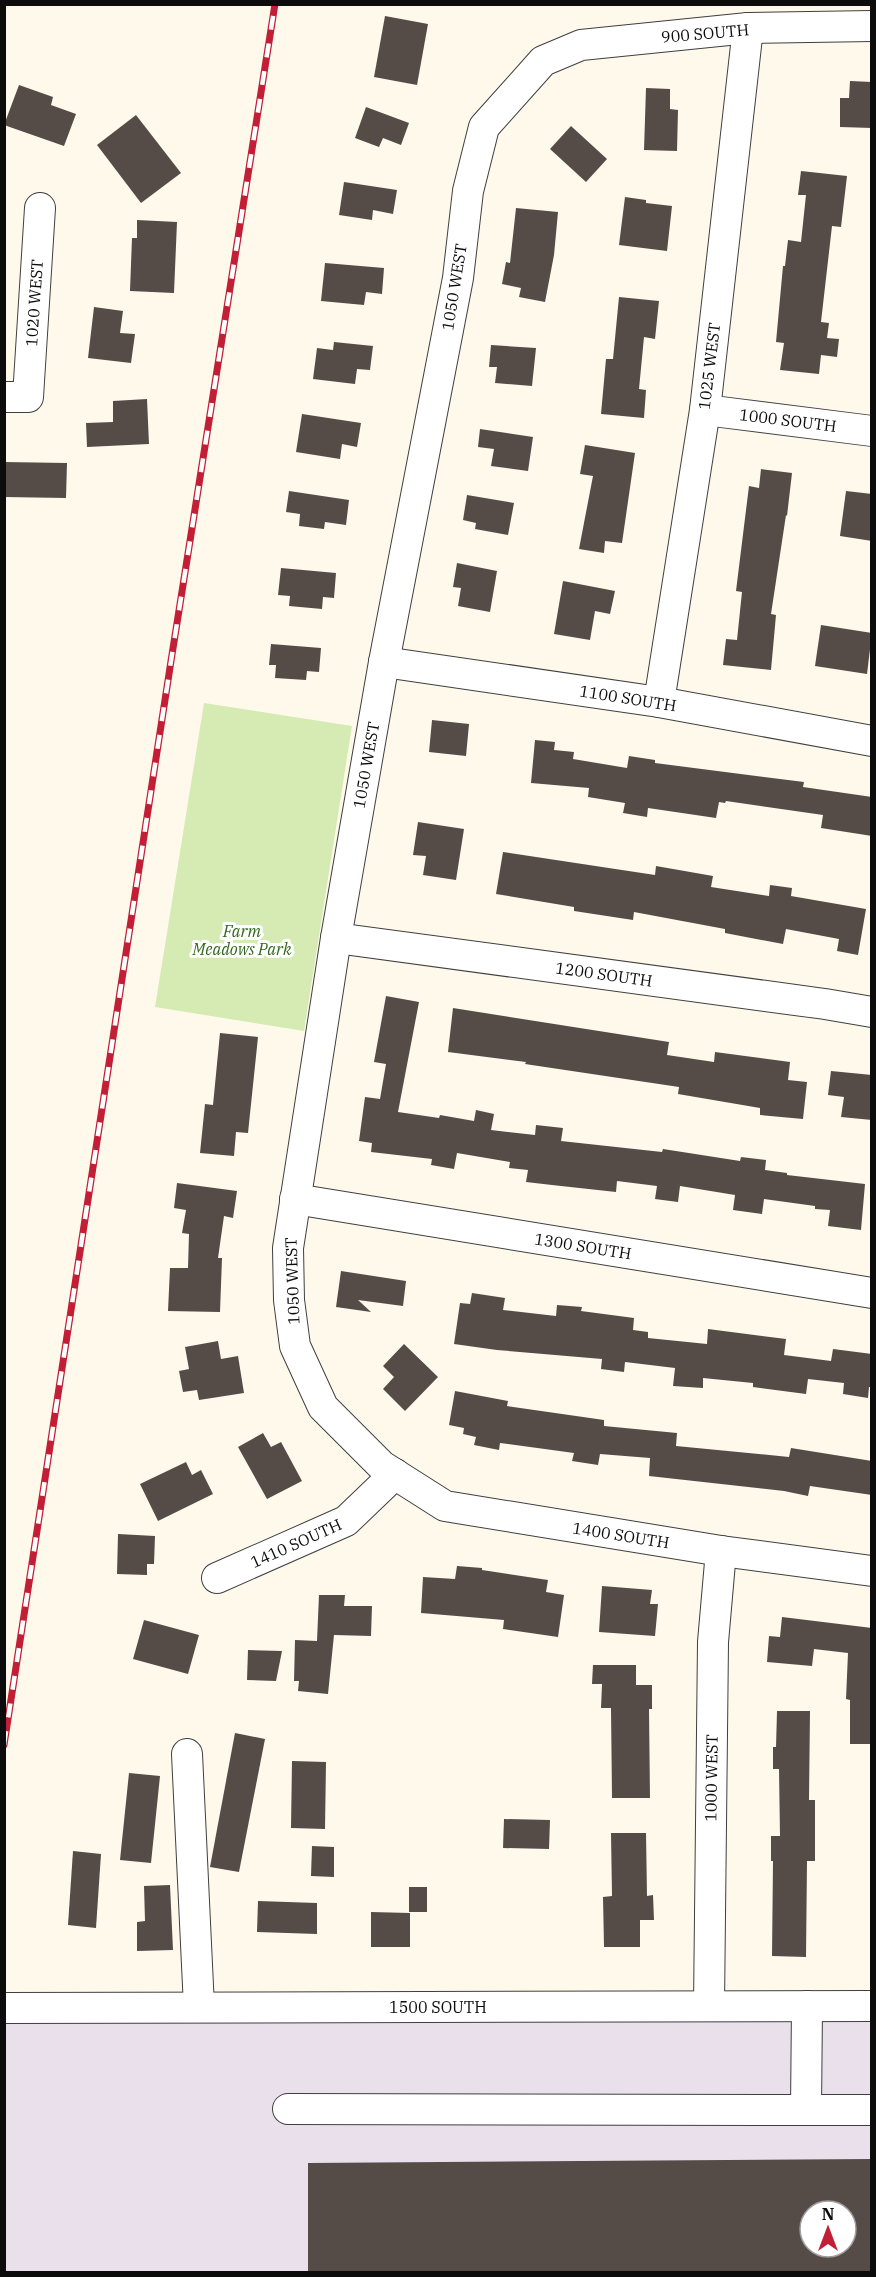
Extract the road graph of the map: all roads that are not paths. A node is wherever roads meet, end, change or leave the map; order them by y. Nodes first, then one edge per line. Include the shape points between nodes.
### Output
1 (872, 26) edge
2 (748, 28) junction
3 (543, 61) joint
4 (40, 208) dead end
5 (16, 397) edge
6 (705, 410) junction
7 (872, 431) edge
8 (384, 662) junction
9 (659, 702) junction
10 (872, 741) edge
11 (336, 938) junction
12 (872, 1012) edge
13 (295, 1199) junction
14 (872, 1293) edge
15 (388, 1470) junction
16 (721, 1551) junction
17 (872, 1571) edge
18 (217, 1578) dead end
19 (187, 1754) dead end
20 (709, 2006) junction
21 (807, 2006) junction
22 (199, 2007) junction
23 (872, 2007) edge
24 (4, 2008) edge
25 (288, 2109) dead end
26 (806, 2110) junction
27 (872, 2110) edge

1 - 2 street, 900 SOUTH
2 - 3 street, 900 SOUTH via 581,45
2 - 6 street, 1025 WEST
3 - 8 street, 1050 WEST via 484,127 468,191 458,278
4 - 5 street, 1020 WEST
6 - 7 street, 1000 SOUTH
6 - 9 street, 1025 WEST
8 - 9 street, 1100 SOUTH
8 - 11 street, 1050 WEST
9 - 10 street, 1100 SOUTH
11 - 12 street, 1200 SOUTH
11 - 13 street, 1050 WEST
13 - 14 street, 1300 SOUTH
13 - 15 street, 1050 WEST via 288,1248 295,1346 323,1407
15 - 16 street, 1400 SOUTH via 445,1506
15 - 18 street, 1410 SOUTH via 346,1521
16 - 17 street, 1400 SOUTH
16 - 20 street, 1000 WEST via 713,1642
19 - 22 street
20 - 21 street, 1500 SOUTH
20 - 22 street, 1500 SOUTH
21 - 23 street, 1500 SOUTH
21 - 26 street
22 - 24 street, 1500 SOUTH
25 - 26 street
26 - 27 street

